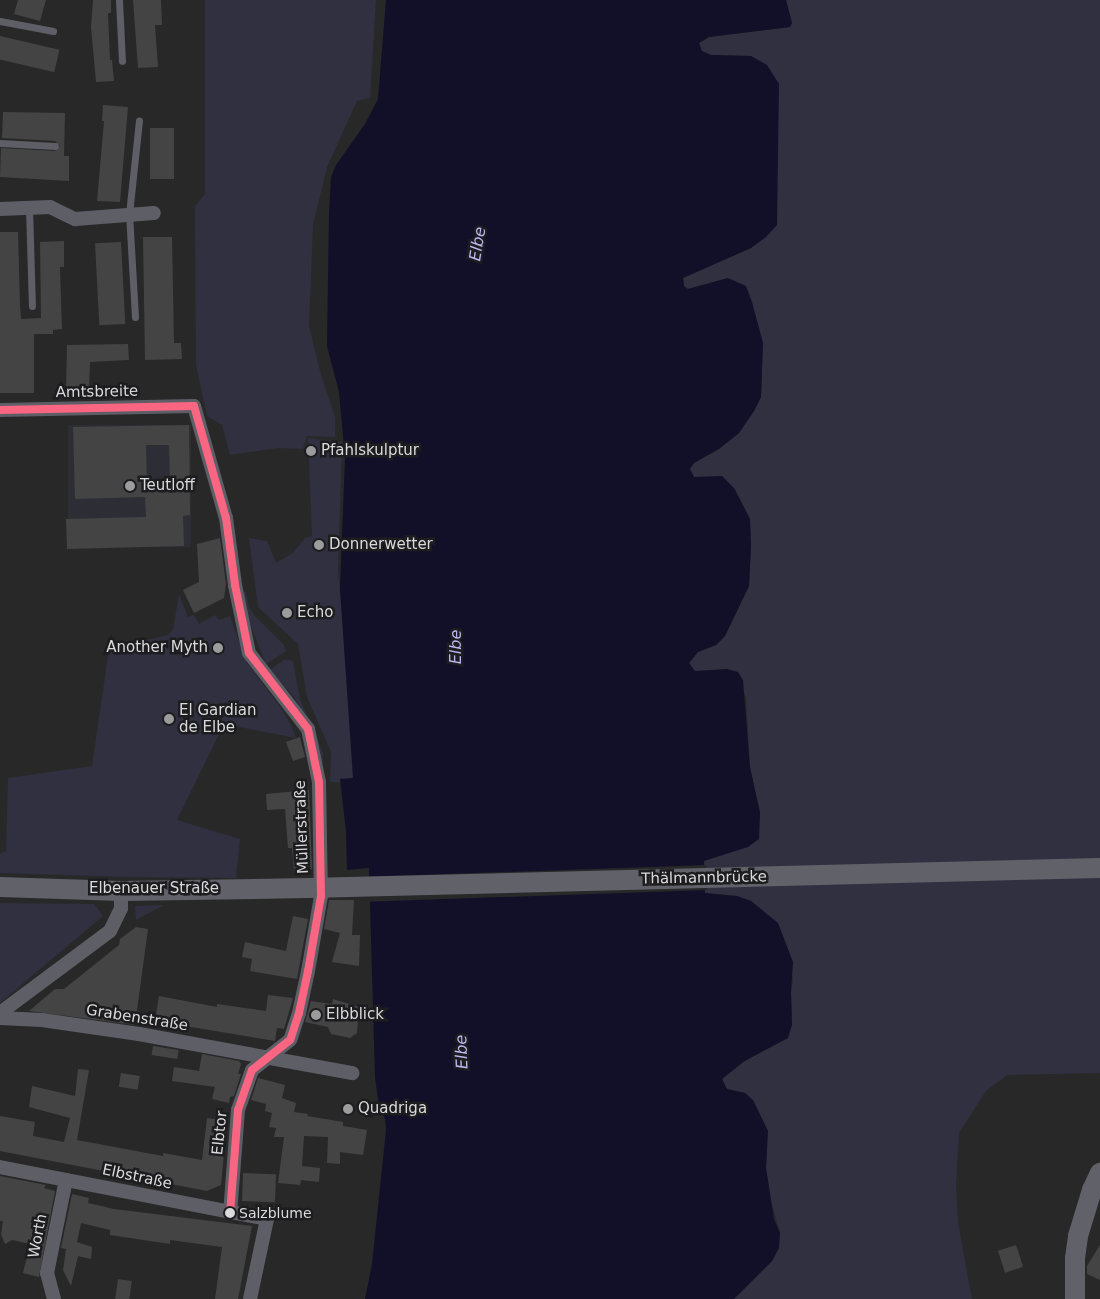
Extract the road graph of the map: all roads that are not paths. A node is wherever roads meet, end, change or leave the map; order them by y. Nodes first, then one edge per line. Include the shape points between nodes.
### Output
1 (119, 0) edge
2 (0, 21) edge
3 (53, 31) dead end
4 (122, 61) dead end
5 (139, 121) dead end
6 (0, 143) edge
7 (55, 146) dead end
8 (29, 206) junction
9 (0, 209) edge
10 (154, 212) dead end
11 (129, 214) junction
12 (32, 306) dead end
13 (135, 317) dead end
14 (194, 406) joint
15 (0, 410) edge
16 (1100, 868) edge
17 (0, 887) edge
18 (308, 888) joint
19 (121, 891) junction
20 (0, 1013) edge
21 (0, 1018) edge
22 (269, 1057) junction
23 (352, 1073) dead end
24 (0, 1167) edge
25 (1100, 1173) edge
26 (66, 1180) junction
27 (230, 1213) junction
28 (54, 1299) edge
29 (250, 1299) edge
30 (1075, 1299) edge

1 - 4 lane
2 - 3 lane
5 - 11 lane
6 - 7 lane
8 - 9 street
8 - 11 street via 50,207 75,219
8 - 12 lane
10 - 11 street
11 - 13 lane
14 - 15 street, Amtsbreite
14 - 22 street, Müllerstraße via 226,518 249,653 308,729 319,782 321,896 308,970 290,1040
16 - 18 street, Thälmannbrücke, bridge
17 - 19 street, Elbenauer Straße
18 - 19 street, Elbenauer Straße
19 - 20 street via 121,908 110,931
21 - 22 street, Grabenstraße via 42,1020
22 - 23 street
22 - 27 street, Elbtor via 252,1070 238,1110
24 - 26 street, Elbstraße
25 - 30 street via 1078,1236
26 - 27 street, Elbstraße
26 - 28 street, Worth via 47,1274
27 - 29 street, Elbstraße via 267,1219

